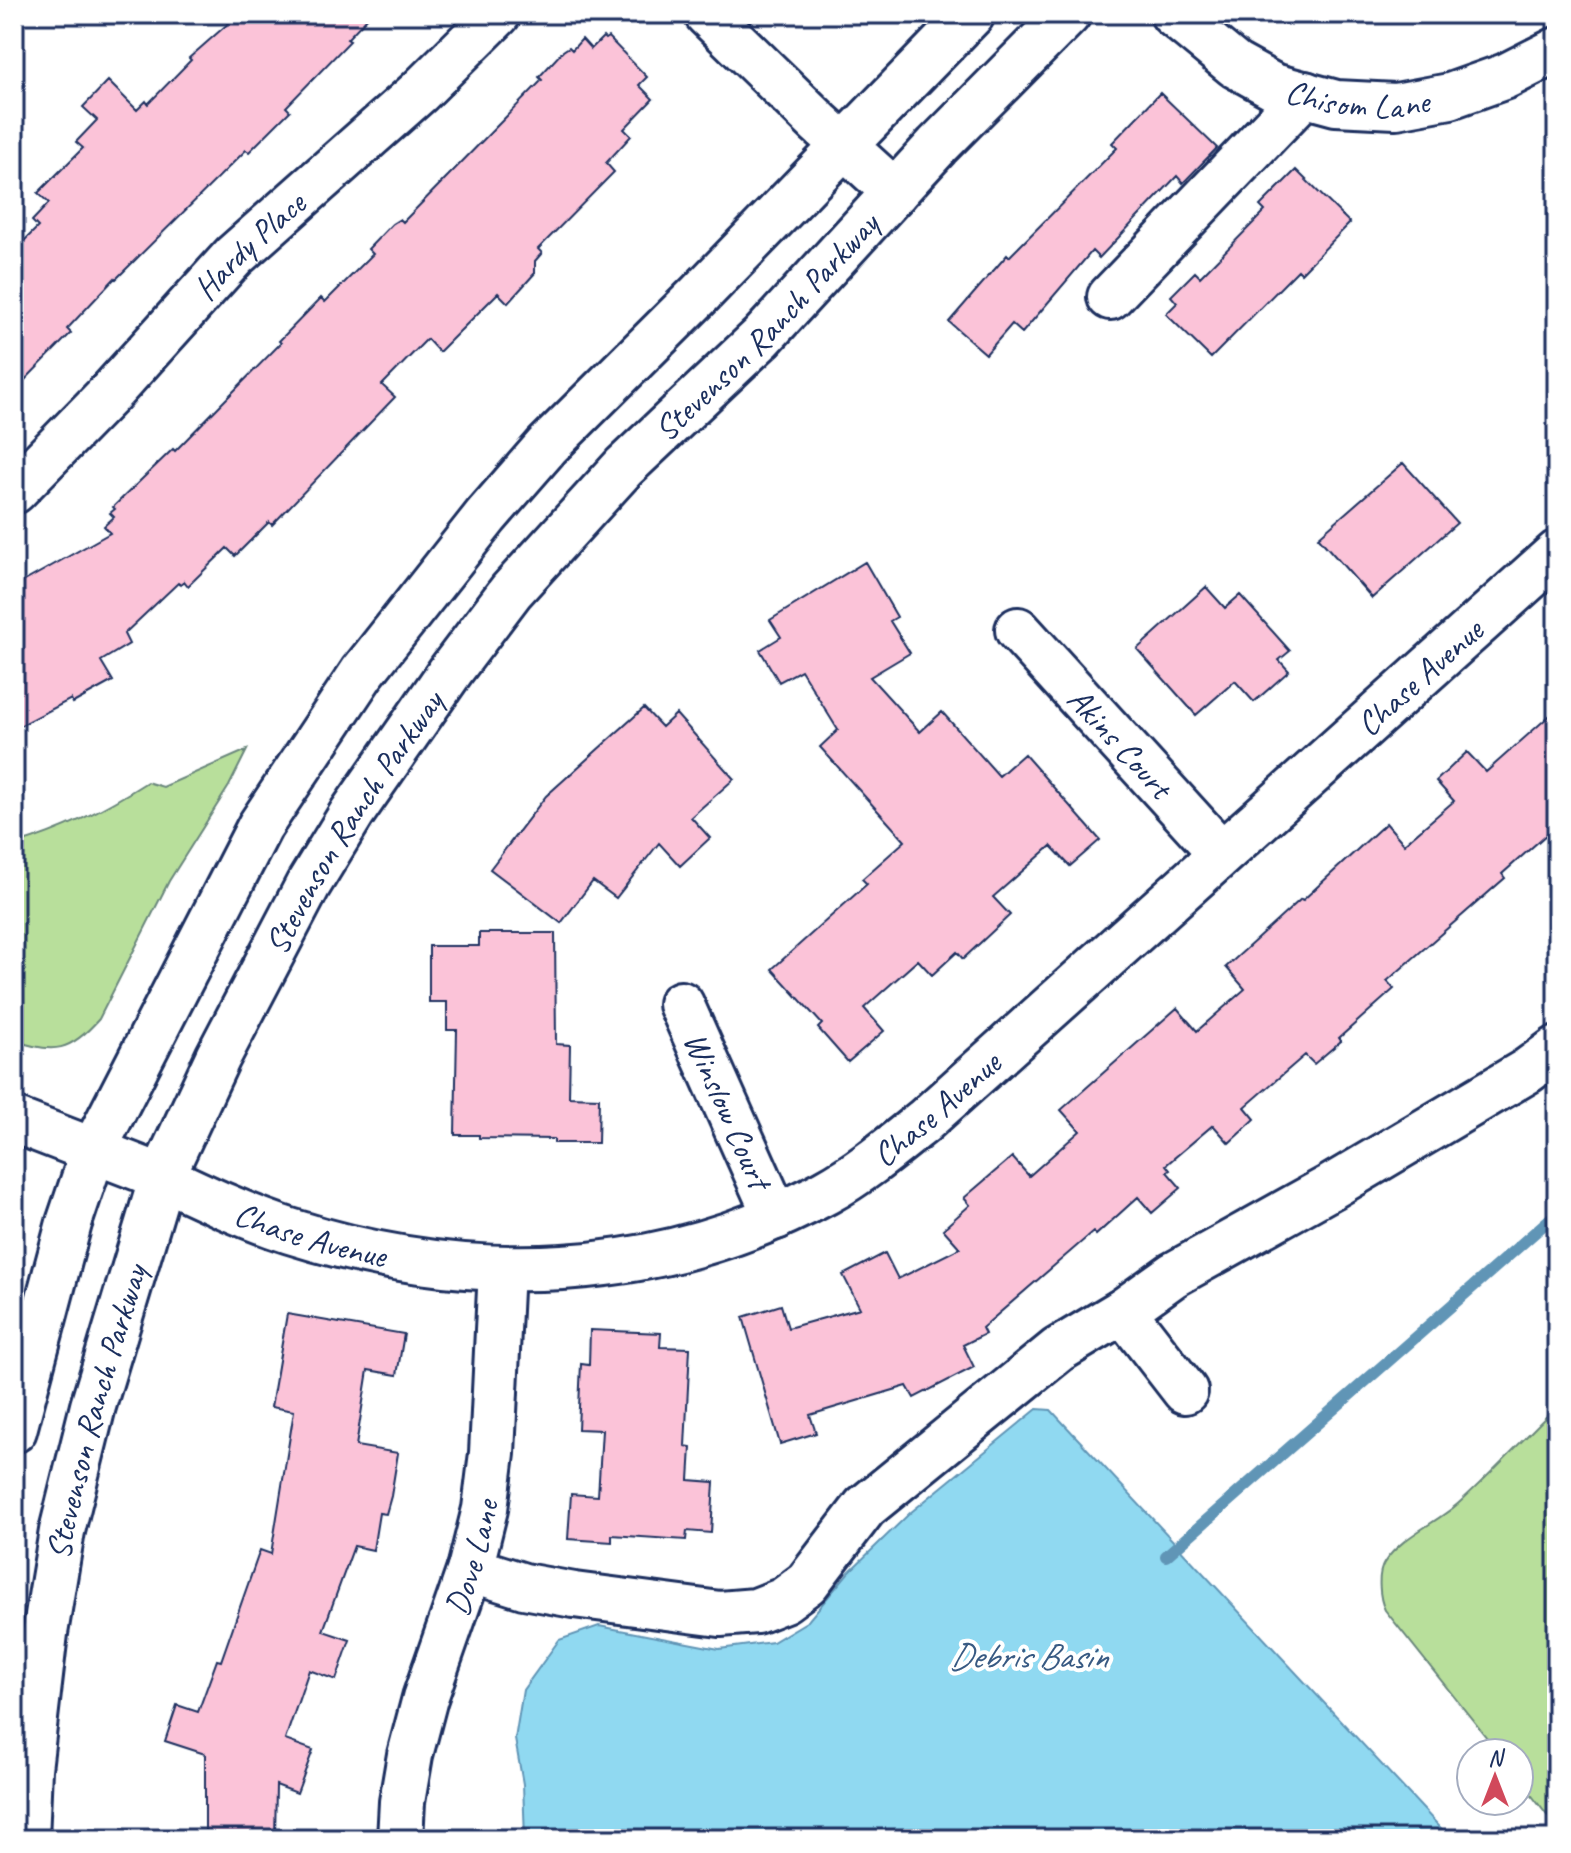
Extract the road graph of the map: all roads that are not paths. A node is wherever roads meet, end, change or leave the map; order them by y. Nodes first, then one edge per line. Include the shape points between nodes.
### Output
1 (498, 14) edge
2 (707, 14) edge
3 (972, 14) edge
4 (1068, 14) edge
5 (1173, 14) edge
6 (1557, 50) edge
7 (1305, 94) junction
8 (842, 145) junction
9 (895, 192) junction
10 (1110, 297) dead end
11 (14, 491) edge
12 (1557, 553) edge
13 (1018, 630) dead end
14 (1221, 853) junction
15 (681, 1004) dead end
16 (1557, 1049) edge
17 (14, 1120) edge
18 (94, 1149) junction
19 (162, 1177) junction
20 (776, 1217) junction
21 (501, 1269) junction
22 (1123, 1311) junction
23 (1185, 1391) dead end
24 (14, 1430) edge
25 (470, 1569) junction
26 (26, 1839) edge
27 (400, 1839) edge

1 - 11 street, Hardy Place via 419,92 234,256
2 - 8 street
3 - 8 street, Stevenson Ranch Parkway
4 - 9 street, Stevenson Ranch Parkway
5 - 7 street, Chisom Lane via 1235,65 1273,86
6 - 7 street, Chisom Lane via 1492,81 1409,104 1336,103
7 - 10 street
8 - 9 street
8 - 18 street, Stevenson Ranch Parkway via 547,446 362,673 260,826
9 - 19 street, Stevenson Ranch Parkway via 762,337 613,479 511,591 452,669 308,885
12 - 14 street, Chase Avenue
13 - 14 street, Akins Court
14 - 20 street, Chase Avenue via 924,1121 869,1165
15 - 20 street, Winslow Court
16 - 22 street via 1331,1187 1173,1275
17 - 18 street, Chase Avenue
18 - 19 street, Chase Avenue
18 - 24 street, Stevenson Ranch Parkway
19 - 21 street, Chase Avenue via 290,1231 439,1264
19 - 26 street, Stevenson Ranch Parkway via 93,1406 62,1531 29,1769
20 - 21 street, Chase Avenue via 707,1243 638,1259 578,1268
21 - 25 street, Dove Lane via 492,1453
22 - 23 street
22 - 25 street via 1058,1350 865,1507 807,1583 770,1606 720,1614 524,1586
25 - 27 street, Dove Lane via 413,1740

